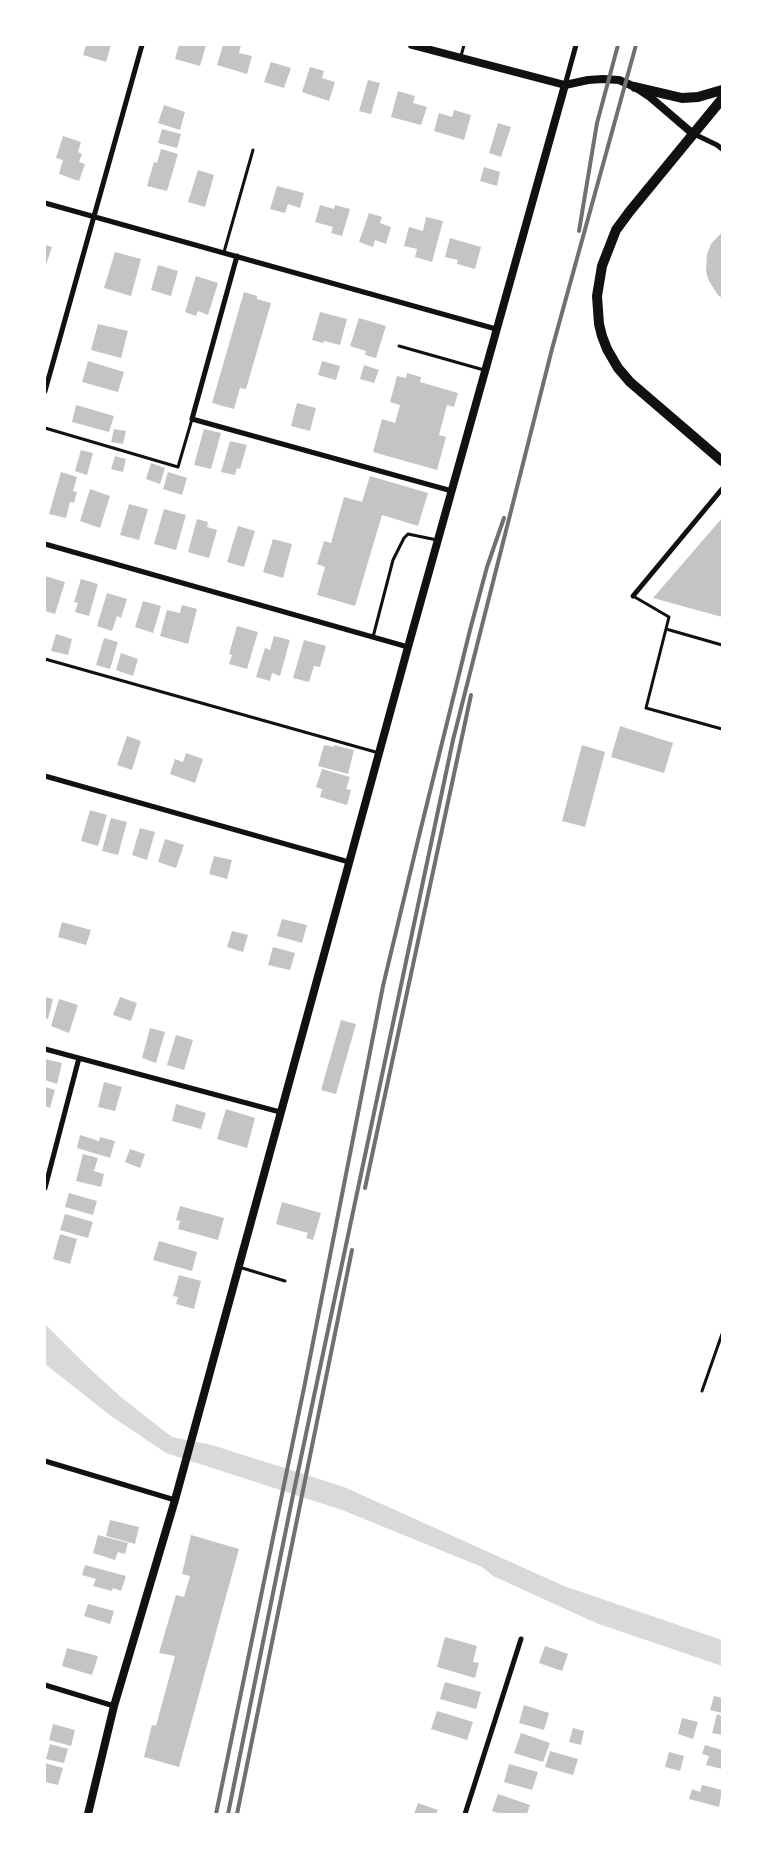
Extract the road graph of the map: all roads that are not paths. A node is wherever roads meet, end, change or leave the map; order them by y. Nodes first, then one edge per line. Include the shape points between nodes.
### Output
1 (142, 45) edge
2 (412, 45) edge
3 (464, 45) edge
4 (576, 45) edge
5 (460, 58) junction
6 (565, 85) junction
7 (635, 87) junction
8 (722, 90) edge
9 (722, 99) edge
10 (692, 133) junction
11 (722, 149) edge
12 (253, 150) dead end
13 (45, 203) edge
14 (95, 217) junction
15 (224, 252) junction
16 (237, 256) junction
17 (496, 328) junction
18 (399, 346) dead end
19 (485, 370) junction
20 (45, 391) edge
21 (192, 419) junction
22 (45, 428) edge
23 (722, 461) edge
24 (722, 490) edge
25 (452, 491) junction
26 (438, 540) junction
27 (45, 544) edge
28 (633, 596) joint
29 (666, 628) junction
30 (372, 637) junction
31 (722, 644) edge
32 (408, 647) junction
33 (45, 659) edge
34 (722, 729) edge
35 (379, 753) junction
36 (45, 776) edge
37 (349, 862) junction
38 (45, 1049) edge
39 (79, 1058) junction
40 (280, 1112) junction
41 (45, 1188) edge
42 (238, 1267) junction
43 (285, 1282) dead end
44 (722, 1334) edge
45 (702, 1392) dead end
46 (45, 1461) edge
47 (176, 1500) junction
48 (521, 1640) dead end
49 (45, 1685) edge
50 (114, 1706) junction
51 (88, 1814) edge
52 (465, 1814) edge

1 - 14 street
2 - 5 street
3 - 5 lane
4 - 6 street
5 - 6 street
6 - 7 street via 603,79 619,80
6 - 17 street
7 - 8 main road via 682,98
7 - 10 street
9 - 10 main road
10 - 11 street
10 - 23 main road via 616,230 602,266 597,296 599,324 607,349 630,382
12 - 15 lane
13 - 14 street
14 - 15 street
14 - 20 street
15 - 16 street
16 - 17 street
16 - 21 street
17 - 19 street
18 - 19 lane
19 - 25 street
21 - 22 lane via 178,467
21 - 25 street
24 - 28 street
25 - 26 street
26 - 30 lane via 408,534 404,538 393,560
26 - 32 street
27 - 30 street
28 - 29 lane via 669,617
29 - 31 lane
29 - 34 lane via 646,708
30 - 32 street
32 - 35 street
33 - 35 lane
35 - 37 street
36 - 37 street
37 - 40 street
38 - 39 street
39 - 40 street
39 - 41 street
40 - 42 street
42 - 43 lane
42 - 47 street
44 - 45 lane
46 - 47 street
47 - 50 street
48 - 52 street
49 - 50 street
50 - 51 street

